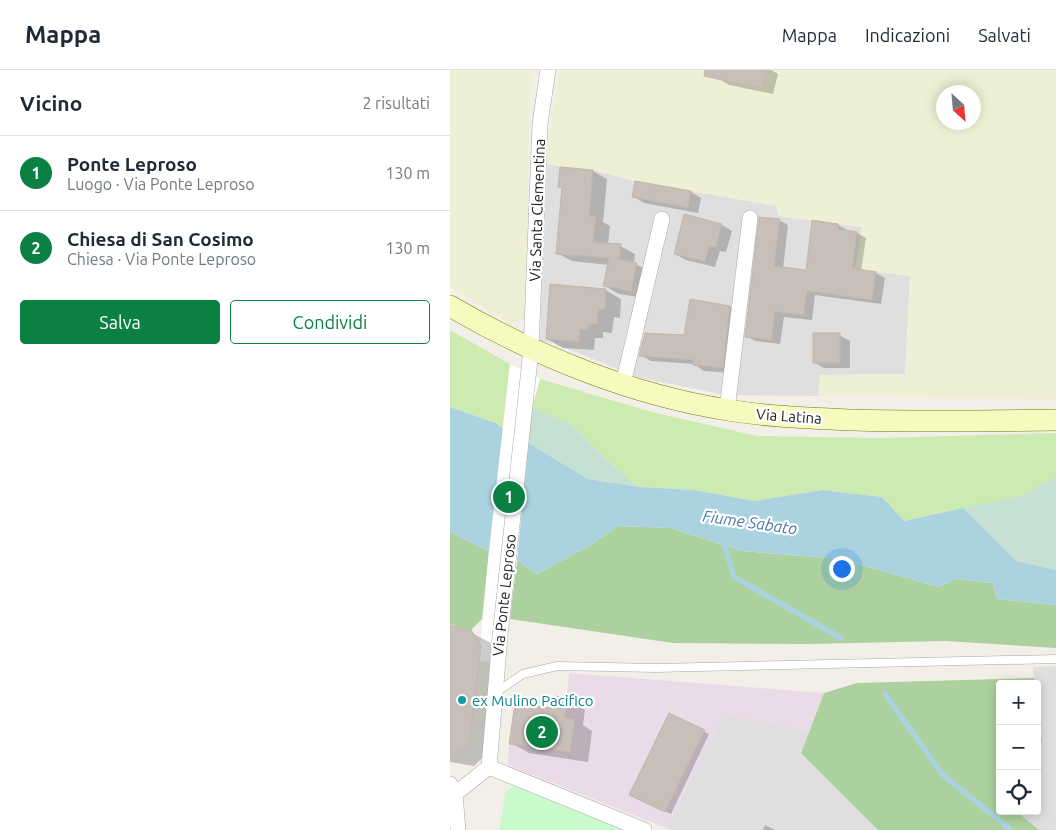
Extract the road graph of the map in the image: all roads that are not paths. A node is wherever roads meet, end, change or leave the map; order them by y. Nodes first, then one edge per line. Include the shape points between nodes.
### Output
1 (548, 70) edge
2 (750, 218) dead end
3 (662, 219) dead end
4 (450, 306) edge
5 (531, 350) junction
6 (527, 380) joint
7 (623, 384) junction
8 (727, 410) junction
9 (1056, 420) edge
10 (1056, 659) edge
11 (495, 693) junction
12 (489, 767) junction
13 (453, 789) edge
14 (458, 830) edge
15 (644, 830) edge

1 - 5 street, Via Santa Clementina via 540,124
2 - 8 street
3 - 7 street
4 - 5 street, Via Latina
5 - 6 street, Via Santa Clementina
5 - 7 street, Via Latina
6 - 11 street, Via Ponte Leproso
7 - 8 street, Via Latina
8 - 9 street, Via Latina via 791,418 925,422
10 - 11 lane via 656,668 557,666 523,674
11 - 12 street, Via Ponte Leproso
12 - 13 street
12 - 15 street
13 - 14 street

